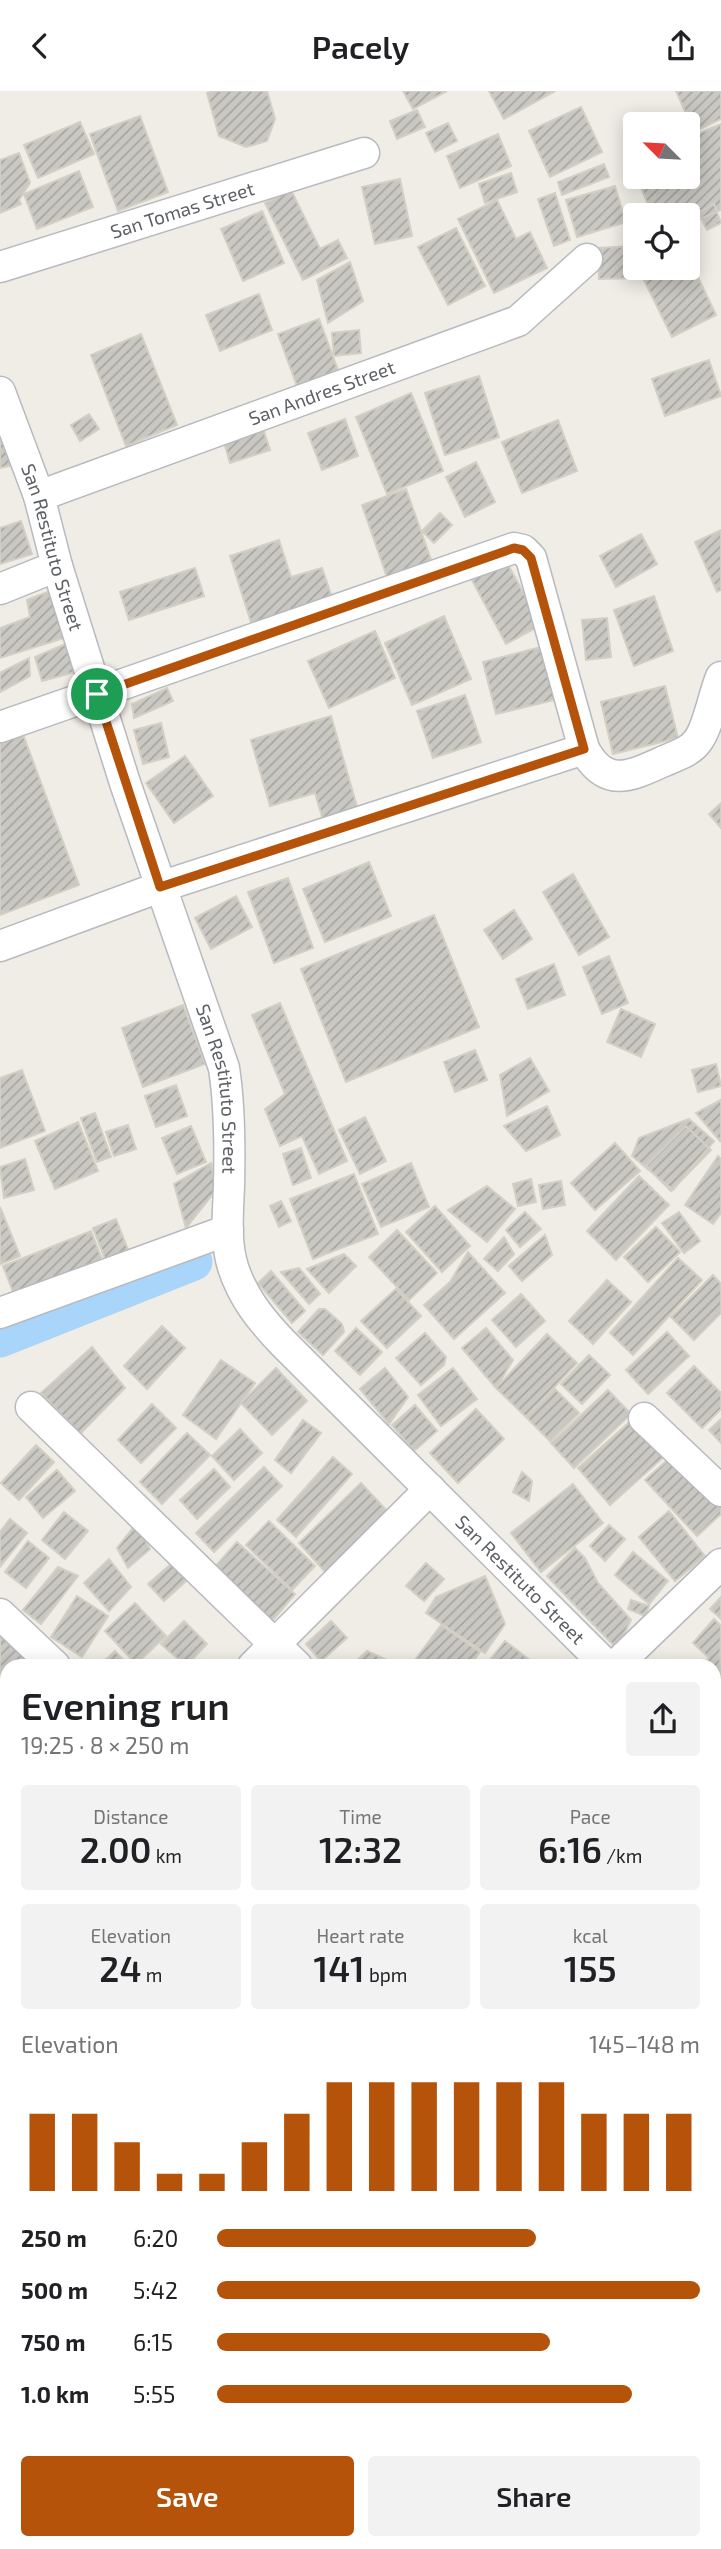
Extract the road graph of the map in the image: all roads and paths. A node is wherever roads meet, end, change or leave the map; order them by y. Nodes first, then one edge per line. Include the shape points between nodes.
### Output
1 (364, 152) dead end
2 (587, 259) dead end
3 (0, 267) edge
4 (0, 392) edge
5 (39, 496) junction
6 (57, 566) junction
7 (0, 589) edge
8 (721, 677) edge
9 (97, 694) junction
10 (0, 727) edge
11 (584, 749) junction
12 (160, 887) junction
13 (0, 946) edge
14 (228, 1230) junction
15 (0, 1313) edge
16 (31, 1407) dead end
17 (644, 1418) dead end
18 (430, 1489) junction
19 (721, 1491) edge
20 (721, 1564) edge
21 (0, 1614) edge
22 (274, 1644) junction
23 (48, 1659) edge
24 (260, 1659) edge
25 (290, 1659) edge
26 (600, 1659) edge
27 (622, 1659) edge

1 - 3 street, San Tomas Street
2 - 5 street, San Andres Street via 518,321
4 - 5 street, San Restituto Street
5 - 6 street, San Restituto Street
6 - 7 street
6 - 9 street, San Restituto Street
8 - 11 street via 700,738 686,751 628,777 612,776 597,767
9 - 10 street
9 - 11 street via 514,548 531,558
9 - 12 street, San Restituto Street
11 - 12 street
12 - 13 street
12 - 14 street, San Restituto Street via 224,1068 229,1103
14 - 15 street
14 - 18 street, San Restituto Street via 232,1264 257,1316
16 - 22 street
17 - 19 street
18 - 22 street
18 - 26 street, San Restituto Street
20 - 27 street
21 - 23 street
22 - 24 street
22 - 25 street

